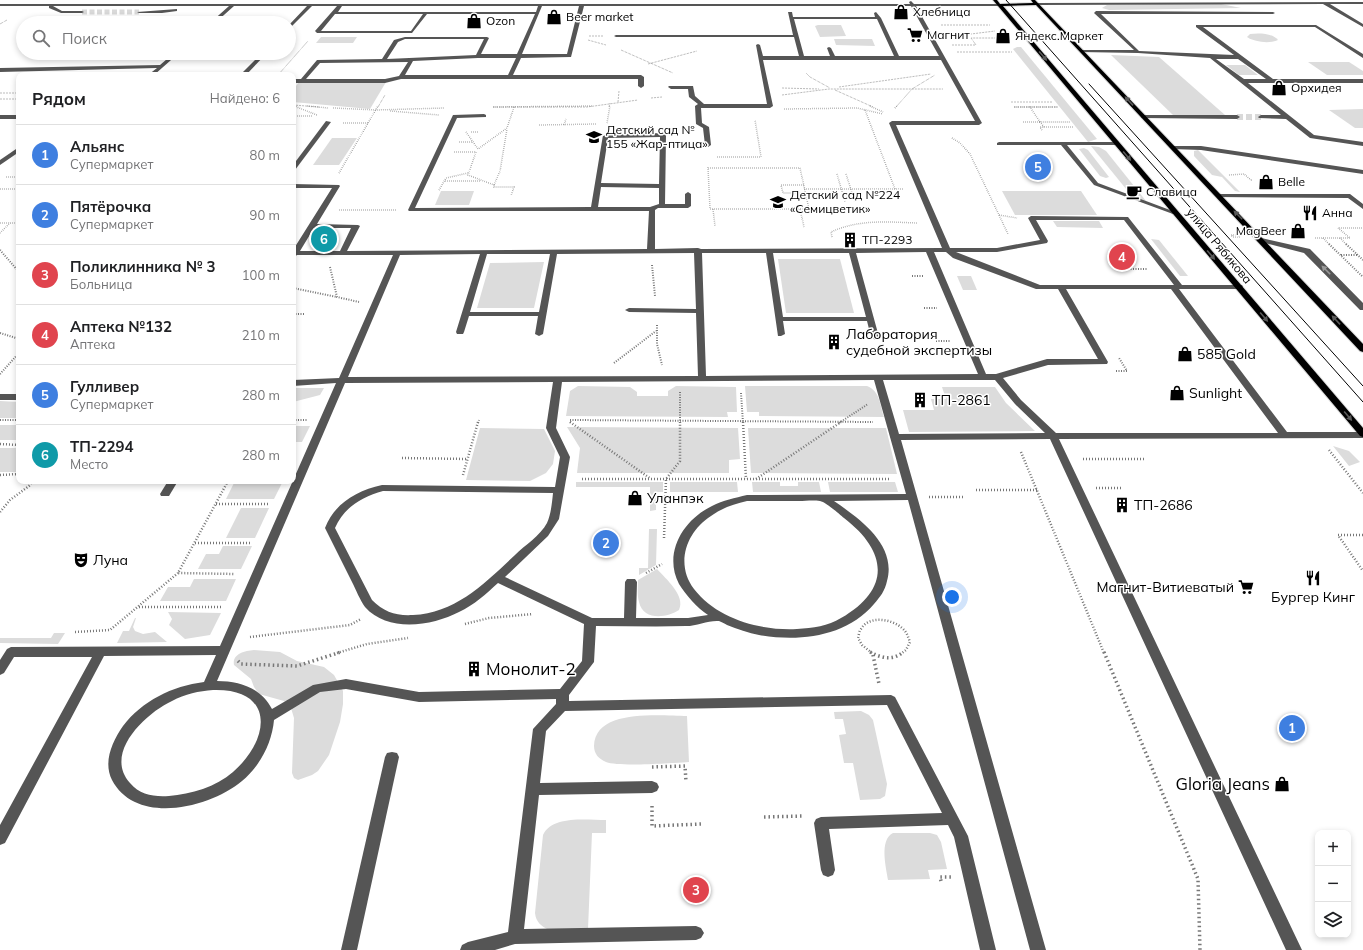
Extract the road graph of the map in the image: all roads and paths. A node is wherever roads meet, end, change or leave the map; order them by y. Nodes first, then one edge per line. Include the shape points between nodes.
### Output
1 (76, 0) edge
2 (121, 0) edge
3 (219, 0) edge
4 (290, 0) edge
5 (375, 0) edge
6 (410, 0) edge
7 (525, 0) edge
8 (910, 0) edge
9 (1160, 0) edge
10 (1238, 0) edge
11 (1035, 2) edge
12 (341, 3) edge
13 (708, 3) edge
14 (997, 3) edge
15 (1088, 3) junction
16 (1164, 3) junction
17 (1243, 3) junction
18 (1324, 3) junction
19 (1354, 3) junction
20 (1363, 3) edge
21 (0, 5) edge
22 (10, 5) junction
23 (48, 5) junction
24 (67, 5) junction
25 (114, 5) junction
26 (191, 5) junction
27 (213, 5) junction
28 (234, 5) junction
29 (284, 5) junction
30 (311, 5) junction
31 (370, 5) junction
32 (406, 5) junction
33 (523, 5) junction
34 (540, 5) junction
35 (582, 5) junction
36 (788, 5) junction
37 (873, 5) junction
38 (913, 5) junction
39 (1363, 8) edge
40 (0, 10) edge
41 (82, 12) tunnel mouth
42 (139, 12) tunnel mouth
43 (335, 13) junction
44 (426, 13) junction
45 (537, 13) junction
46 (1098, 13) junction
47 (1273, 13) dead end
48 (221, 16) edge
49 (792, 18) junction
50 (879, 18) junction
51 (296, 21) edge
52 (956, 25) dead end
53 (990, 25) dead end
54 (1363, 26) edge
55 (995, 31) dead end
56 (317, 32) junction
57 (930, 34) junction
58 (574, 36) junction
59 (616, 36) dead end
60 (797, 36) junction
61 (1001, 38) dead end
62 (758, 45) dead end
63 (936, 45) junction
64 (612, 48) dead end
65 (829, 48) dead end
66 (702, 49) dead end
67 (619, 50) dead end
68 (1082, 51) junction
69 (954, 52) dead end
70 (1012, 52) dead end
71 (1138, 52) junction
72 (296, 55) edge
73 (478, 56) junction
74 (519, 56) junction
75 (1363, 56) edge
76 (1211, 57) junction
77 (1239, 57) junction
78 (761, 58) junction
79 (802, 58) junction
80 (833, 58) junction
81 (897, 58) junction
82 (942, 58) junction
83 (169, 60) edge
84 (258, 60) edge
85 (292, 60) edge
86 (384, 60) junction
87 (411, 60) junction
88 (653, 63) junction
89 (646, 64) dead end
90 (162, 66) junction
91 (0, 70) edge
92 (155, 72) edge
93 (246, 72) edge
94 (281, 72) edge
95 (677, 75) dead end
96 (401, 77) junction
97 (510, 77) junction
98 (296, 81) edge
99 (302, 81) junction
100 (1243, 81) junction
101 (1272, 81) junction
102 (1363, 81) edge
103 (641, 86) dead end
104 (671, 88) dead end
105 (766, 88) junction
106 (830, 88) junction
107 (832, 88) junction
108 (912, 89) junction
109 (959, 89) junction
110 (0, 93) edge
111 (16, 93) edge
112 (768, 97) junction
113 (0, 99) edge
114 (16, 99) edge
115 (1011, 102) dead end
116 (1053, 102) dead end
117 (610, 104) dead end
118 (296, 106) edge
119 (703, 106) junction
120 (753, 106) junction
121 (514, 107) dead end
122 (1014, 107) dead end
123 (1030, 107) junction
124 (1058, 107) dead end
125 (778, 108) dead end
126 (865, 110) junction
127 (889, 115) junction
128 (296, 116) edge
129 (455, 116) junction
130 (484, 116) dead end
131 (0, 117) edge
132 (16, 117) edge
133 (1144, 117) junction
134 (1236, 117) tunnel mouth
135 (1261, 117) tunnel mouth
136 (1288, 117) junction
137 (566, 119) dead end
138 (328, 122) joint
139 (1023, 122) dead end
140 (1040, 122) junction
141 (1070, 122) dead end
142 (368, 123) junction
143 (892, 123) junction
144 (564, 124) junction
145 (607, 124) junction
146 (539, 125) dead end
147 (1044, 127) dead end
148 (507, 128) junction
149 (465, 133) dead end
150 (605, 136) junction
151 (949, 136) dead end
152 (1116, 143) junction
153 (999, 144) dead end
154 (1063, 144) junction
155 (1363, 144) edge
156 (708, 145) joint
157 (1174, 148) junction
158 (478, 149) junction
159 (16, 151) edge
160 (438, 152) junction
161 (476, 152) junction
162 (0, 163) edge
163 (296, 166) edge
164 (1363, 172) edge
165 (468, 173) junction
166 (837, 174) dead end
167 (846, 174) dead end
168 (1229, 175) dead end
169 (0, 177) edge
170 (16, 177) edge
171 (445, 181) junction
172 (482, 181) junction
173 (598, 185) junction
174 (804, 185) junction
175 (1248, 185) dead end
176 (296, 186) edge
177 (331, 186) junction
178 (494, 186) junction
179 (663, 186) junction
180 (0, 189) edge
181 (16, 189) edge
182 (804, 189) junction
183 (841, 189) junction
184 (850, 189) junction
185 (895, 189) junction
186 (922, 189) junction
187 (806, 193) junction
188 (688, 194) dead end
189 (418, 195) junction
190 (1219, 196) junction
191 (845, 202) dead end
192 (855, 202) dead end
193 (662, 206) junction
194 (1363, 206) edge
195 (507, 209) junction
196 (594, 209) junction
197 (652, 209) junction
198 (713, 209) junction
199 (800, 209) junction
200 (322, 210) junction
201 (411, 210) junction
202 (1175, 213) junction
203 (999, 215) junction
204 (1016, 218) dead end
205 (0, 223) edge
206 (10, 223) junction
207 (16, 223) edge
208 (936, 224) junction
209 (312, 226) junction
210 (715, 226) dead end
211 (804, 227) dead end
212 (1363, 228) edge
213 (0, 233) edge
214 (1308, 238) dead end
215 (1323, 238) junction
216 (1339, 238) junction
217 (1260, 239) junction
218 (1014, 246) junction
219 (698, 250) junction
220 (769, 250) junction
221 (834, 250) junction
222 (852, 250) junction
223 (929, 250) junction
224 (948, 250) junction
225 (0, 251) edge
226 (296, 251) edge
227 (651, 251) junction
228 (398, 252) junction
229 (484, 252) junction
230 (554, 252) junction
231 (342, 253) junction
232 (296, 254) edge
233 (1340, 255) junction
234 (1357, 255) junction
235 (1363, 260) edge
236 (329, 264) dead end
237 (16, 269) edge
238 (1358, 272) junction
239 (1363, 272) edge
240 (1363, 277) edge
241 (1062, 287) junction
242 (1239, 287) junction
243 (1177, 288) junction
244 (296, 289) edge
245 (337, 297) junction
246 (375, 305) junction
247 (1363, 308) edge
248 (629, 310) dead end
249 (700, 310) junction
250 (296, 314) edge
251 (304, 314) dead end
252 (465, 314) junction
253 (543, 314) junction
254 (778, 319) junction
255 (871, 319) junction
256 (657, 331) dead end
257 (460, 332) dead end
258 (0, 333) edge
259 (540, 334) dead end
260 (782, 334) dead end
261 (875, 337) dead end
262 (16, 338) edge
263 (1363, 349) edge
264 (16, 355) edge
265 (610, 366) dead end
266 (0, 374) edge
267 (878, 377) junction
268 (982, 377) junction
269 (997, 377) junction
270 (558, 378) junction
271 (666, 378) junction
272 (702, 378) junction
273 (741, 378) junction
274 (343, 380) junction
275 (296, 383) edge
276 (883, 394) junction
277 (0, 397) edge
278 (16, 397) edge
279 (0, 420) edge
280 (16, 420) edge
281 (479, 420) dead end
282 (680, 420) junction
283 (742, 421) junction
284 (842, 421) junction
285 (892, 422) junction
286 (1363, 435) edge
287 (1014, 436) junction
288 (1054, 436) junction
289 (1285, 436) junction
290 (1317, 436) junction
291 (896, 437) junction
292 (0, 444) edge
293 (16, 444) edge
294 (402, 458) dead end
295 (468, 459) junction
296 (1064, 459) junction
297 (1146, 459) dead end
298 (0, 474) edge
299 (16, 474) edge
300 (582, 479) dead end
301 (652, 479) junction
302 (666, 479) junction
303 (746, 479) junction
304 (755, 479) junction
305 (908, 479) junction
306 (30, 484) edge
307 (171, 484) edge
308 (226, 484) edge
309 (1077, 488) junction
310 (1123, 488) dead end
311 (460, 489) junction
312 (559, 490) junction
313 (976, 490) dead end
314 (1037, 490) junction
315 (165, 494) dead end
316 (1363, 494) edge
317 (912, 497) junction
318 (965, 497) dead end
319 (747, 498) junction
320 (824, 498) junction
321 (216, 504) junction
322 (269, 504) dead end
323 (0, 512) edge
324 (1363, 535) edge
325 (664, 540) dead end
326 (195, 543) junction
327 (250, 543) dead end
328 (1363, 571) edge
329 (178, 573) junction
330 (236, 574) dead end
331 (497, 578) junction
332 (631, 582) dead end
333 (138, 607) junction
334 (221, 607) dead end
335 (559, 607) junction
336 (375, 610) junction
337 (720, 617) junction
338 (590, 622) junction
339 (630, 622) junction
340 (460, 625) dead end
341 (75, 632) dead end
342 (415, 636) dead end
343 (225, 645) junction
344 (100, 652) junction
345 (873, 655) junction
346 (0, 670) edge
347 (208, 686) junction
348 (562, 700) junction
349 (883, 700) junction
350 (268, 718) junction
351 (392, 757) dead end
352 (686, 782) dead end
353 (652, 786) junction
354 (533, 789) junction
355 (764, 817) dead end
356 (780, 817) dead end
357 (952, 819) junction
358 (702, 824) dead end
359 (0, 839) edge
360 (828, 870) dead end
361 (955, 877) dead end
362 (941, 881) dead end
363 (696, 933) dead end
364 (515, 937) junction
365 (349, 950) edge
366 (468, 950) edge
367 (988, 950) edge
368 (1038, 950) edge
369 (1200, 950) edge
370 (1294, 950) edge

1 - 24 street
2 - 25 street
3 - 27 street
4 - 29 street
5 - 31 street
6 - 32 street
7 - 33 street
8 - 38 street
9 - 16 street
10 - 17 street
11 - 14 main road
11 - 15 street
11 - 68 main road
12 - 30 street
12 - 31 street
12 - 43 street
13 - 35 street
13 - 36 street
14 - 38 street
14 -> 152 main road, улица Рябикова
15 - 16 street
15 - 46 street
16 - 17 street
17 - 18 street
18 - 19 street
18 - 54 street
19 - 20 street
19 - 39 street
21 - 22 street
22 - 23 street
22 - 40 street
23 - 24 street
23 - 41 street via 61,12
24 - 25 street
25 - 26 street
26 - 27 street
26 - 42 street via 171,11
27 - 28 street
28 - 29 street
28 - 48 street
29 - 30 street
30 - 51 street
31 - 32 street
32 - 33 street
33 - 34 street
34 - 35 street
34 - 45 street
35 - 58 street via 577,12
36 - 37 street
36 - 49 street
37 - 38 street
37 - 50 street
38 - 57 street
43 - 44 street
43 - 56 street
44 - 45 street
44 - 56 street via 412,32
45 - 74 street
46 - 47 street
46 - 71 street
49 - 50 street
49 - 60 street
50 - 81 street
52 - 53 path
55 - 57 path
56 - 72 path
57 - 63 street
58 - 64 path
58 - 74 street via 569,56
59 - 60 street
60 - 79 street
61 - 63 path via 971,38 976,45
62 - 78 street
63 - 82 street
65 - 80 street
66 - 88 path
67 - 88 path
68 - 71 street
133 -> 68 main road
69 - 70 path
71 - 76 street
73 - 74 street
73 - 86 street via 487,38 405,38 396,41
73 - 87 street
74 - 97 street
75 - 77 street via 1316,26 1198,26
76 - 77 street
76 - 100 street
77 - 101 street
78 - 79 street
78 - 105 street
79 - 80 street
79 - 107 path via 805,72 810,77
80 - 81 street
81 - 82 street
82 - 109 street
83 - 90 street
84 - 93 street
85 - 94 path
86 - 87 street
86 - 99 street via 319,61
87 - 96 street
88 - 89 path
88 - 95 path
90 - 91 street
90 - 92 street
96 - 97 street
96 - 99 street via 385,81
97 - 103 street via 642,77
98 - 99 street
100 - 101 street
100 - 136 street
101 - 102 street
104 - 119 street via 691,88 692,97
105 - 106 path
105 - 112 street
106 - 107 path
106 - 112 path
107 - 108 path
107 - 108 path via 937,73
107 - 127 path
108 - 109 path
108 - 127 path
109 - 143 street via 979,123
110 - 111 path
112 - 120 street via 770,106
113 - 114 path
115 - 116 path
117 - 145 path
118 - 128 path via 319,116
119 - 120 street
119 - 156 street via 698,106 699,124 706,127
120 - 156 path via 761,157 703,157 702,147
121 - 148 path
122 - 123 path
123 - 124 path
123 - 140 path
125 - 126 path
126 - 127 path
126 - 185 path
127 - 143 street
129 - 130 street
129 - 142 path via 376,110
129 - 160 street
131 - 132 street
133 - 134 street
133 - 157 main road
135 - 136 street
136 - 155 street via 1312,136
137 - 144 path
138 - 142 path
138 - 163 street
139 - 140 path
140 - 141 path
140 - 147 path
142 - 177 path
143 - 186 street
144 - 145 path
144 - 146 path
145 - 150 path
148 - 158 path
148 - 178 path via 500,171
149 - 158 path
150 - 173 street
150 - 179 street via 663,135
151 - 203 path via 960,142 970,154
152 - 154 street
152 -> 202 main road, улица Рябикова
153 - 154 street
154 - 202 street via 1096,184
157 - 164 street via 1201,148
157 - 190 main road
158 - 161 path
159 - 162 street
160 - 161 path
160 - 189 street
161 - 165 path
165 - 171 path via 446,178
165 - 172 path
166 - 183 path
167 - 184 path
168 - 175 path via 1244,174 1251,180
169 - 170 path
171 - 172 path
171 - 189 path via 436,195
172 - 178 path
173 - 179 street
173 - 196 street
174 - 182 path
174 - 187 path via 782,185 783,193
174 - 198 path via 800,168 708,168 710,209
176 - 177 street
177 - 200 street via 337,186
178 - 195 path via 514,187
179 - 193 street
180 - 181 path
182 - 183 path
182 - 187 path
183 - 184 path
183 - 191 path
184 - 185 path
184 - 192 path
185 - 186 path
186 - 208 street
187 - 199 path via 809,209
188 - 193 street via 688,206
189 - 201 street
190 - 194 street via 1350,196
217 -> 190 main road
193 - 197 street
195 - 196 street
195 - 201 street
196 - 197 street
197 - 227 street
198 - 199 path
198 - 210 path
199 - 211 path
200 - 201 path
200 - 209 street
202 -> 242 main road, улица Рябикова
203 - 204 path
203 - 218 path
205 - 206 path
206 - 207 path
206 - 213 path
208 - 221 path via 876,223 842,227 831,232
208 - 224 street
209 - 226 street
209 - 231 street via 356,226
212 - 216 path via 1338,228 1350,238
214 - 215 path
215 - 216 path
215 - 233 path
216 - 234 path
247 -> 217 street via 1307,251
263 -> 217 main road
218 - 224 street via 997,250
218 - 243 street via 1044,241 1031,218 1126,218
219 - 220 street
219 - 227 street
219 - 249 street
220 - 221 street
220 - 254 street
221 - 222 street
222 - 223 street
222 - 255 street
223 - 224 street
223 - 268 street
224 - 241 street via 956,256 1040,287
225 - 237 path
227 - 230 street
228 - 229 street
228 - 231 street
228 - 246 street
229 - 230 street
229 - 252 street
230 - 253 street
231 - 232 street
233 - 234 path
233 - 238 path
234 - 235 path
236 - 245 path
238 - 239 path
238 - 240 path
241 - 243 street
241 - 269 street via 1104,362 1047,362
242 - 243 street
242 -> 286 main road, улица Рябикова
243 - 289 street
244 - 245 path
245 - 246 path
246 - 274 street
248 - 249 street
249 - 272 street
250 - 251 path
252 - 253 street
252 - 257 street
253 - 259 street
254 - 255 street
254 - 260 street
255 - 261 street
256 - 265 path
258 - 262 path
264 - 266 path
267 - 268 street
267 - 273 street
267 - 276 street
268 - 269 street
269 - 288 street via 1018,402
270 - 271 street
270 - 274 street
270 - 312 street via 551,428 565,458
271 - 272 street
271 - 282 path via 680,390
272 - 273 street
273 - 283 path
274 - 275 street
274 - 343 street
276 - 284 path
276 - 285 street
277 - 278 street
279 - 280 path
281 - 295 path
282 - 283 path
282 - 301 path via 566,420
282 - 302 path via 680,460
283 - 284 path
283 - 303 path
284 - 285 path
284 - 304 path
285 - 291 street
286 - 290 street
287 - 288 street
287 - 291 street
287 - 314 path
288 - 289 street
288 - 296 street
289 - 290 street
290 - 316 path
291 - 305 street
292 - 293 path
294 - 295 path
295 - 311 path
296 - 297 path
296 - 309 street
298 - 299 path
300 - 301 path
301 - 302 path
302 - 303 path
302 - 325 path
303 - 304 path
303 - 319 path
304 - 305 path
305 - 317 street
306 - 323 path
307 - 315 street
308 - 321 path
309 - 310 path
309 - 370 street
311 - 312 street
311 - 336 street via 382,488 366,492 345,505 333,517 330,528 368,602
312 - 331 street via 552,522
313 - 314 path
314 - 369 path via 1198,878
317 - 318 path
317 - 320 street
317 - 368 street
319 - 320 street
319 - 337 street via 727,503 703,515 684,537 680,550 678,563 687,588 706,608
320 - 337 street via 864,530 880,554 884,566 883,578 880,589 873,599 864,609 846,621 823,630 806,633 768,633
321 - 322 path
321 - 326 path
324 - 328 path via 1338,535
326 - 327 path
326 - 329 path
329 - 330 path
329 - 333 path
331 - 335 street
331 - 336 street via 476,597 446,614 423,620 402,620 385,617
332 - 339 street
333 - 334 path
333 - 341 path via 110,630
335 - 338 street
335 - 340 path via 530,615 489,618
336 - 343 path via 350,625
337 - 339 street via 688,622
338 - 339 street
338 - 348 street via 588,662
342 - 343 path via 367,644 298,666 241,664
343 - 344 street
343 - 347 street
344 - 346 street via 12,652
344 - 359 street
345 - 345 path via 884,658 899,656 908,648 909,636 900,626 886,621 865,624 860,628 858,638 864,649
345 - 349 path
347 - 350 street via 228,685 247,691 261,702
347 - 350 street via 179,692 155,704 136,719 122,737 115,756 116,774 125,789 141,799 164,802 189,800 215,790 238,776 256,757 266,737
348 - 349 street
348 - 350 street via 419,697 346,684 317,688
348 - 354 street via 540,729
349 - 357 street via 891,700
351 - 365 street
352 - 353 path via 685,766 652,767
353 - 354 street
353 - 358 path via 652,826
354 - 364 street
355 - 356 path
357 - 360 street via 821,823
357 - 367 street via 961,836
361 - 362 path via 940,877
363 - 364 street
364 - 366 street

